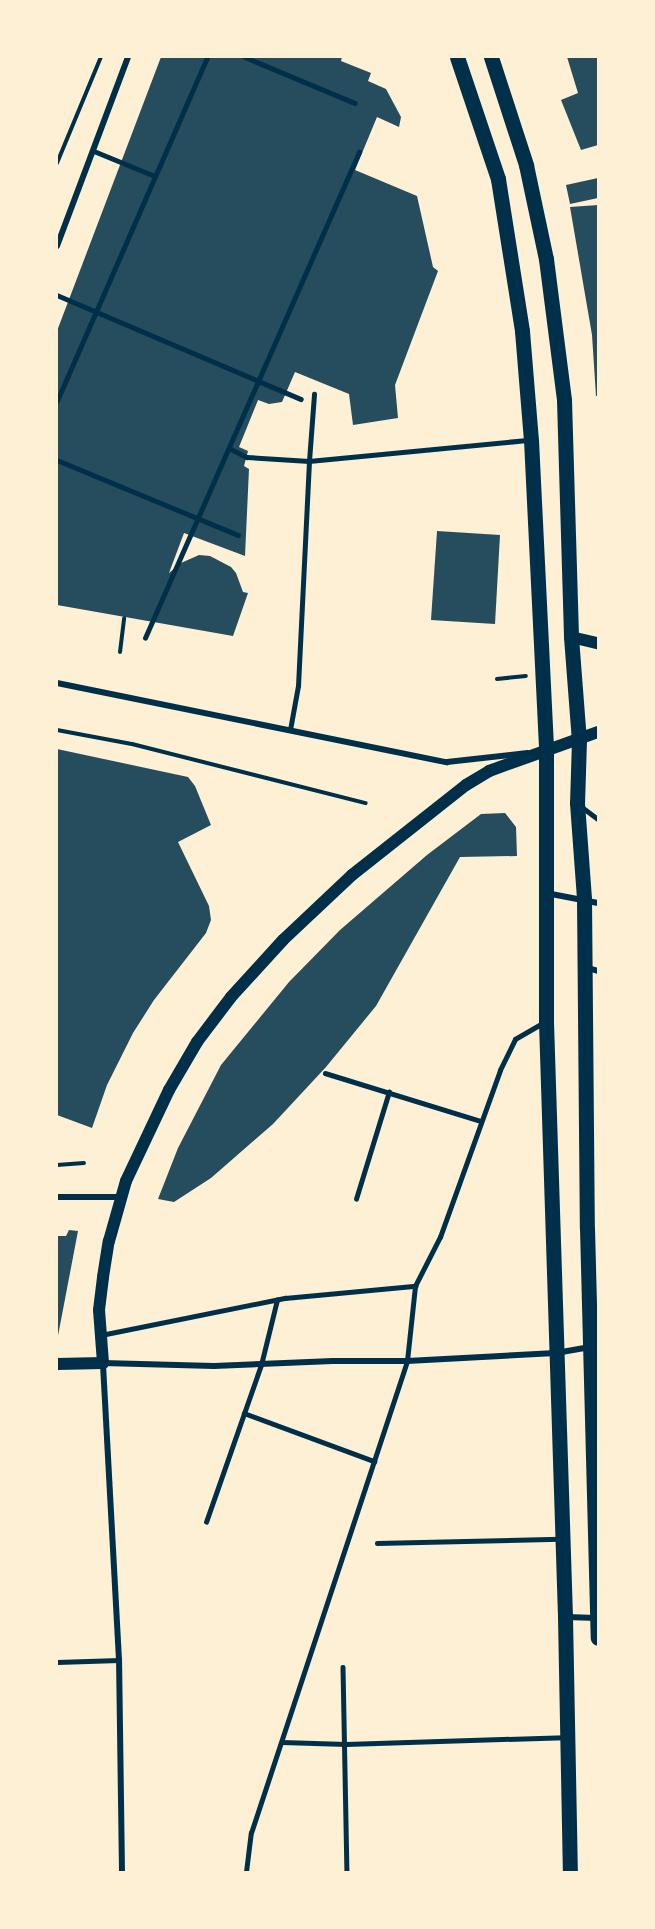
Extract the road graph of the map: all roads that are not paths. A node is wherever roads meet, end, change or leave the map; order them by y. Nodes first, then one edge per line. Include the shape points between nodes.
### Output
1 (128, 57) edge
2 (207, 57) edge
3 (245, 57) edge
4 (457, 57) edge
5 (491, 57) edge
6 (355, 103) dead end
7 (94, 151) junction
8 (359, 152) dead end
9 (155, 176) junction
10 (57, 246) edge
11 (57, 295) edge
12 (96, 312) junction
13 (258, 381) junction
14 (314, 394) dead end
15 (301, 399) dead end
16 (57, 401) edge
17 (531, 440) junction
18 (229, 448) junction
19 (57, 460) edge
20 (309, 461) junction
21 (198, 519) junction
22 (238, 535) dead end
23 (571, 637) junction
24 (145, 638) dead end
25 (598, 643) edge
26 (57, 683) edge
27 (290, 730) junction
28 (598, 732) edge
29 (579, 740) junction
30 (546, 751) junction
31 (577, 803) junction
32 (598, 819) edge
33 (546, 893) junction
34 (591, 901) edge
35 (591, 969) edge
36 (546, 1022) junction
37 (325, 1073) dead end
38 (389, 1092) junction
39 (481, 1121) junction
40 (57, 1197) edge
41 (122, 1197) junction
42 (356, 1198) dead end
43 (592, 1228) edge
44 (415, 1286) junction
45 (277, 1300) junction
46 (101, 1335) junction
47 (595, 1347) edge
48 (556, 1353) junction
49 (407, 1361) junction
50 (103, 1363) junction
51 (57, 1364) edge
52 (261, 1365) junction
53 (244, 1413) junction
54 (374, 1461) junction
55 (206, 1522) dead end
56 (562, 1539) junction
57 (377, 1542) dead end
58 (565, 1617) junction
59 (598, 1618) edge
60 (598, 1638) edge
61 (118, 1660) junction
62 (57, 1662) edge
63 (343, 1667) dead end
64 (567, 1737) junction
65 (282, 1742) junction
66 (346, 1744) junction
67 (122, 1872) edge
68 (246, 1872) edge
69 (347, 1872) edge
70 (570, 1872) edge

1 - 7 street
2 - 9 lane
3 - 6 lane
4 - 17 main road via 498,179 522,331
5 - 23 main road via 526,165 546,259 561,364
7 - 9 lane
7 - 10 street
8 - 13 lane
9 - 12 lane
11 - 12 lane
12 - 13 lane
12 - 16 lane
13 - 15 lane
13 - 18 lane
14 - 20 lane
17 - 20 lane
17 - 30 main road
18 - 20 lane via 247,457
18 - 21 lane
19 - 21 lane
20 - 27 lane via 297,686
21 - 22 lane
21 - 24 lane
23 - 25 main road
23 - 29 main road
26 - 27 street
27 - 30 street via 447,762
28 - 29 main road
29 - 30 main road
29 - 31 main road
30 - 33 main road
30 - 41 main road via 489,771 466,785 352,875 283,940 231,997 197,1042 151,1126
31 - 32 lane
31 - 34 main road
33 - 34 street
33 - 36 main road
34 - 35 main road
35 - 43 main road
36 - 39 lane via 515,1039
36 - 48 main road
37 - 38 lane
38 - 39 lane
38 - 42 lane
39 - 44 lane via 440,1237
40 - 41 street
41 - 46 main road via 103,1277
43 - 47 main road
44 - 45 lane
44 - 49 lane
45 - 46 lane
45 - 52 lane
46 - 50 main road
47 - 48 street
47 - 59 main road
48 - 49 street
48 - 56 main road
49 - 52 street
49 - 54 lane
50 - 51 main road
50 - 52 street
50 - 61 street
52 - 53 lane
53 - 54 lane
53 - 55 lane
54 - 65 lane
56 - 57 lane
56 - 58 main road
58 - 59 street
58 - 64 main road
59 - 60 main road
61 - 62 lane
61 - 67 street
63 - 66 lane
64 - 66 lane
64 - 70 main road
65 - 66 lane
65 - 68 lane via 251,1833
66 - 69 lane

